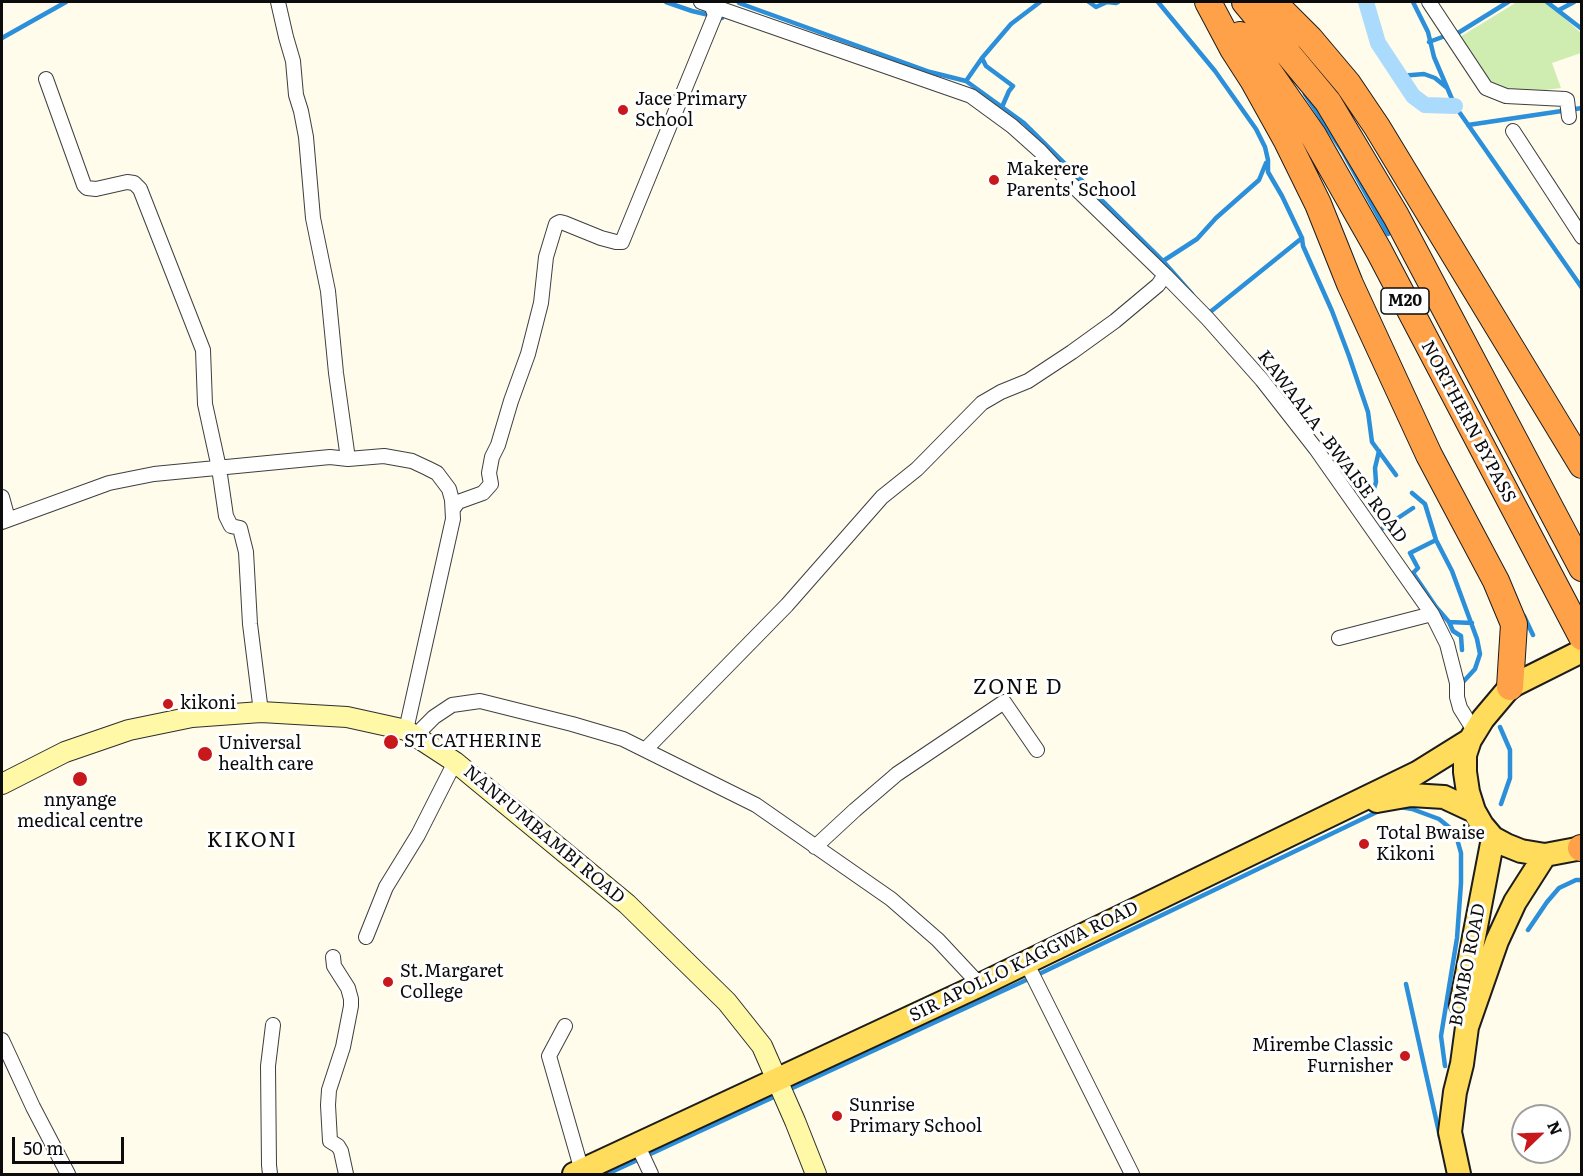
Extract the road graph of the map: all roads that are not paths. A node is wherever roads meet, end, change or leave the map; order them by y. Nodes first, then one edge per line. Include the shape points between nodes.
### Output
1 (279, 2) edge
2 (1209, 2) edge
3 (1245, 2) edge
4 (1273, 2) edge
5 (1429, 2) edge
6 (706, 3) edge
7 (46, 79) dead end
8 (1569, 117) dead end
9 (1513, 131) dead end
10 (1581, 237) edge
11 (1165, 275) junction
12 (348, 459) junction
13 (1581, 465) edge
14 (219, 468) junction
15 (2, 497) edge
16 (453, 509) junction
17 (5, 521) edge
18 (1581, 568) edge
19 (1432, 614) junction
20 (1576, 628) edge
21 (1339, 638) dead end
22 (1581, 651) edge
23 (1510, 687) junction
24 (261, 712) junction
25 (410, 733) junction
26 (1472, 736) junction
27 (645, 750) junction
28 (1037, 750) dead end
29 (455, 762) junction
30 (2, 784) edge
31 (1348, 806) junction
32 (1474, 811) junction
33 (1493, 838) junction
34 (815, 847) junction
35 (1581, 848) edge
36 (1545, 855) junction
37 (366, 937) dead end
38 (333, 957) dead end
39 (1026, 962) junction
40 (980, 985) junction
41 (273, 1025) dead end
42 (565, 1026) dead end
43 (2, 1040) edge
44 (777, 1080) junction
45 (1455, 1092) junction
46 (637, 1144) junction
47 (578, 1173) edge
48 (68, 1174) edge
49 (270, 1174) edge
50 (346, 1174) edge
51 (651, 1174) edge
52 (816, 1174) edge
53 (1132, 1174) edge
54 (1459, 1174) edge

1 - 12 street via 306,137 313,218 328,291
2 - 20 highway, NORTHERN BYPASS / M20 via 1255,52 1313,135 1379,251
2 - 23 highway via 1298,162 1429,455 1496,581 1514,624
3 - 18 highway, NORTHERN BYPASS via 1328,102 1384,197
4 - 13 highway via 1348,84 1377,127
5 - 8 street via 1486,88 1506,96 1567,100
6 - 11 street, KAWAALA - BWAISE ROAD via 971,96 1040,151
6 - 16 street via 715,15 622,242 564,223 556,224 528,354 492,457 491,484 483,493 458,502
7 - 14 street via 84,185 96,189 127,182 140,189 203,350 205,404
9 - 10 street
11 - 19 street, KAWAALA - BWAISE ROAD via 1262,380
11 - 27 street via 1115,321 1072,352 1028,381 982,403 917,470 882,497 787,605
12 - 14 street via 311,458
12 - 16 street via 384,456 427,468 437,473 449,489
14 - 17 street via 109,483
14 - 24 street via 226,516 231,526 240,528 246,552
15 - 17 street
16 - 25 street
19 - 21 street
19 - 26 street, KAWAALA - BWAISE ROAD via 1447,644 1457,697
22 - 23 main road
23 - 26 main road
24 - 25 street, NANFUMBAMBI ROAD via 346,717
24 - 30 street, NANFUMBAMBI ROAD via 192,717 129,730 65,753
25 - 27 street via 452,705 480,701 623,739
25 - 29 street, NANFUMBAMBI ROAD
26 - 31 main road, SIR APOLLO KAGGWA ROAD via 1417,773
26 - 32 main road via 1465,755 1465,772
27 - 34 street via 756,805
28 - 34 street via 1004,702 897,774
29 - 37 street via 386,887
29 - 44 street, NANFUMBAMBI ROAD via 627,904 675,950 748,1028 762,1046
31 - 32 main road via 1411,795 1444,797
31 - 39 main road, SIR APOLLO KAGGWA ROAD
32 - 33 main road
33 - 36 main road
33 - 45 main road, BOMBO ROAD via 1452,1043
34 - 40 street via 891,899 938,940
35 - 36 main road
36 - 45 main road, BOMBO ROAD via 1515,902 1497,941 1467,1027
38 - 50 street via 351,999 328,1105 330,1141 341,1151
39 - 40 main road, SIR APOLLO KAGGWA ROAD
39 - 53 street
40 - 44 main road, SIR APOLLO KAGGWA ROAD
41 - 49 street via 268,1066
42 - 47 street via 549,1056
43 - 48 street
44 - 46 main road, SIR APOLLO KAGGWA ROAD
44 - 52 street, NANFUMBAMBI ROAD
45 - 54 main road, BOMBO ROAD via 1450,1132
46 - 47 main road, SIR APOLLO KAGGWA ROAD
46 - 51 street

